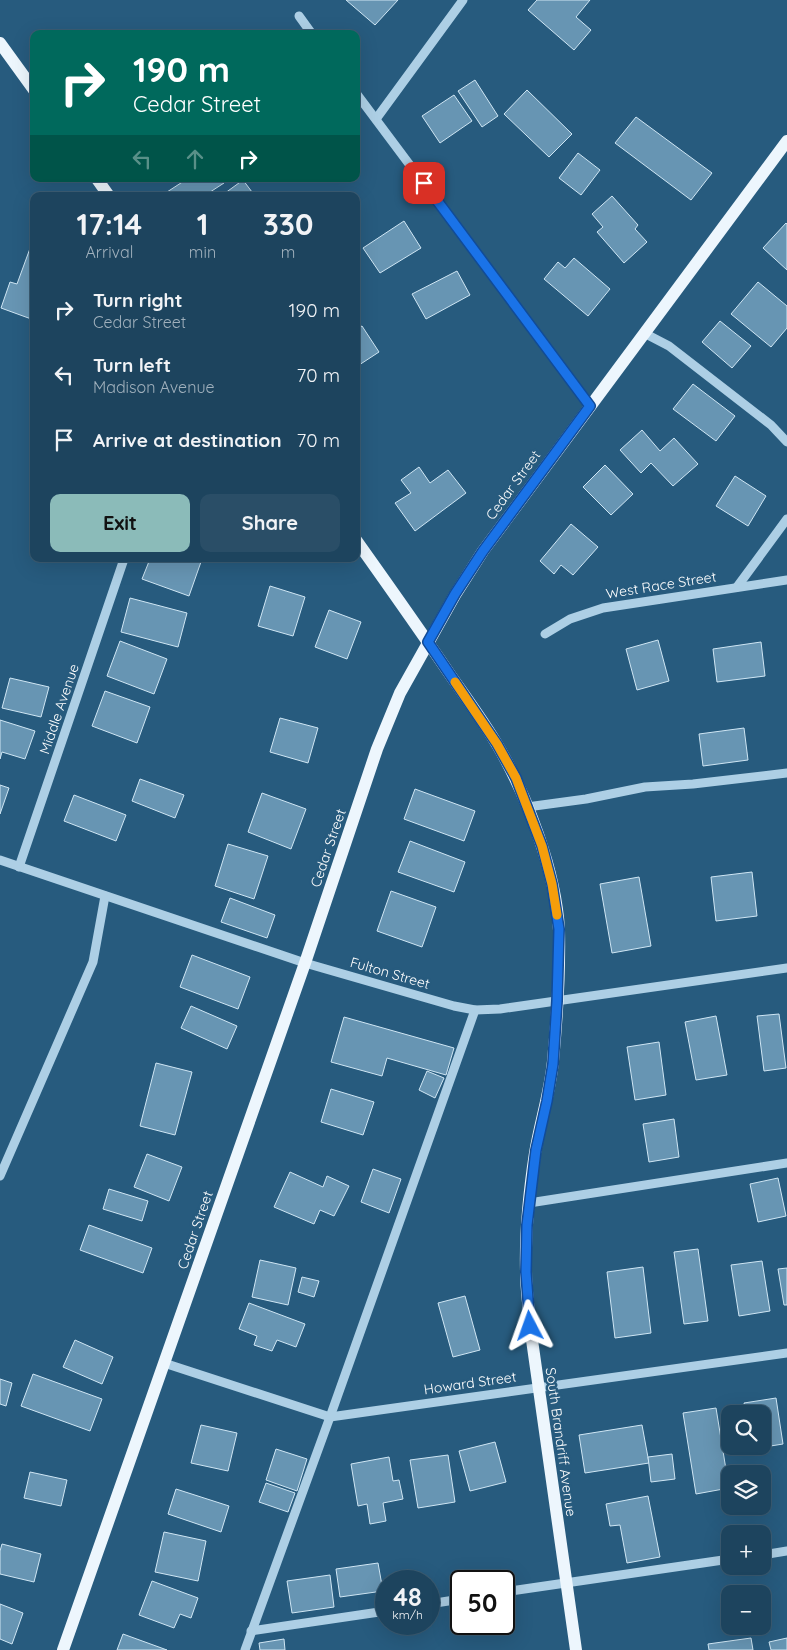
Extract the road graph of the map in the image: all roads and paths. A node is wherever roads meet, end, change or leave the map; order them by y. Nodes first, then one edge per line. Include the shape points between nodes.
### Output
1 (463, 0) edge
2 (299, 16) dead end
3 (309, 30) edge
4 (0, 43) edge
5 (30, 84) edge
6 (360, 98) edge
7 (376, 120) junction
8 (787, 141) edge
9 (644, 333) junction
10 (590, 406) junction
11 (787, 442) edge
12 (787, 519) edge
13 (360, 546) edge
14 (123, 562) edge
15 (787, 580) edge
16 (737, 587) junction
17 (545, 634) dead end
18 (428, 642) junction
19 (787, 773) edge
20 (527, 807) junction
21 (0, 860) edge
22 (19, 867) junction
23 (105, 896) junction
24 (305, 963) junction
25 (787, 968) edge
26 (557, 1001) junction
27 (475, 1010) junction
28 (787, 1163) edge
29 (0, 1176) edge
30 (529, 1203) junction
31 (787, 1353) edge
32 (164, 1363) junction
33 (538, 1387) junction
34 (330, 1417) junction
35 (787, 1551) edge
36 (771, 1554) edge
37 (721, 1561) edge
38 (566, 1583) junction
39 (515, 1590) edge
40 (375, 1613) edge
41 (251, 1631) junction
42 (63, 1650) edge
43 (245, 1650) edge
44 (576, 1650) edge

1 - 7 street
2 - 3 street
4 - 5 main road
6 - 7 street
7 - 10 street
8 - 9 main road, Cedar Street
9 - 10 main road, Cedar Street
9 - 11 street via 669,346 771,425
10 - 18 main road, Cedar Street via 483,551
12 - 16 street
13 - 18 main road, South Brandriff Avenue
14 - 22 street, Middle Avenue
15 - 16 street, West Race Street
16 - 17 street, West Race Street via 603,608 570,619
18 - 20 main road, South Brandriff Avenue via 497,744 516,778
18 - 24 main road, Cedar Street via 400,693 378,749
19 - 20 street via 645,787
20 - 26 main road, South Brandriff Avenue via 552,884 559,929
21 - 22 street, Fulton Street
22 - 23 street, Fulton Street
23 - 24 street, Fulton Street
23 - 29 street via 93,962
24 - 27 street, Fulton Street
24 - 32 main road, Cedar Street
25 - 26 street, Fulton Street
26 - 27 street, Fulton Street via 500,1010
26 - 30 main road, South Brandriff Avenue via 553,1064
27 - 34 street
28 - 30 street
30 - 33 main road, South Brandriff Avenue via 526,1272
31 - 33 street, Howard Street
32 - 34 street, Howard Street
32 - 42 main road, Cedar Street
33 - 34 street, Howard Street
33 - 38 main road, South Brandriff Avenue
34 - 41 street
35 - 36 street
37 - 38 street
38 - 39 street
38 - 44 main road, South Brandriff Avenue
40 - 41 street
41 - 43 street

